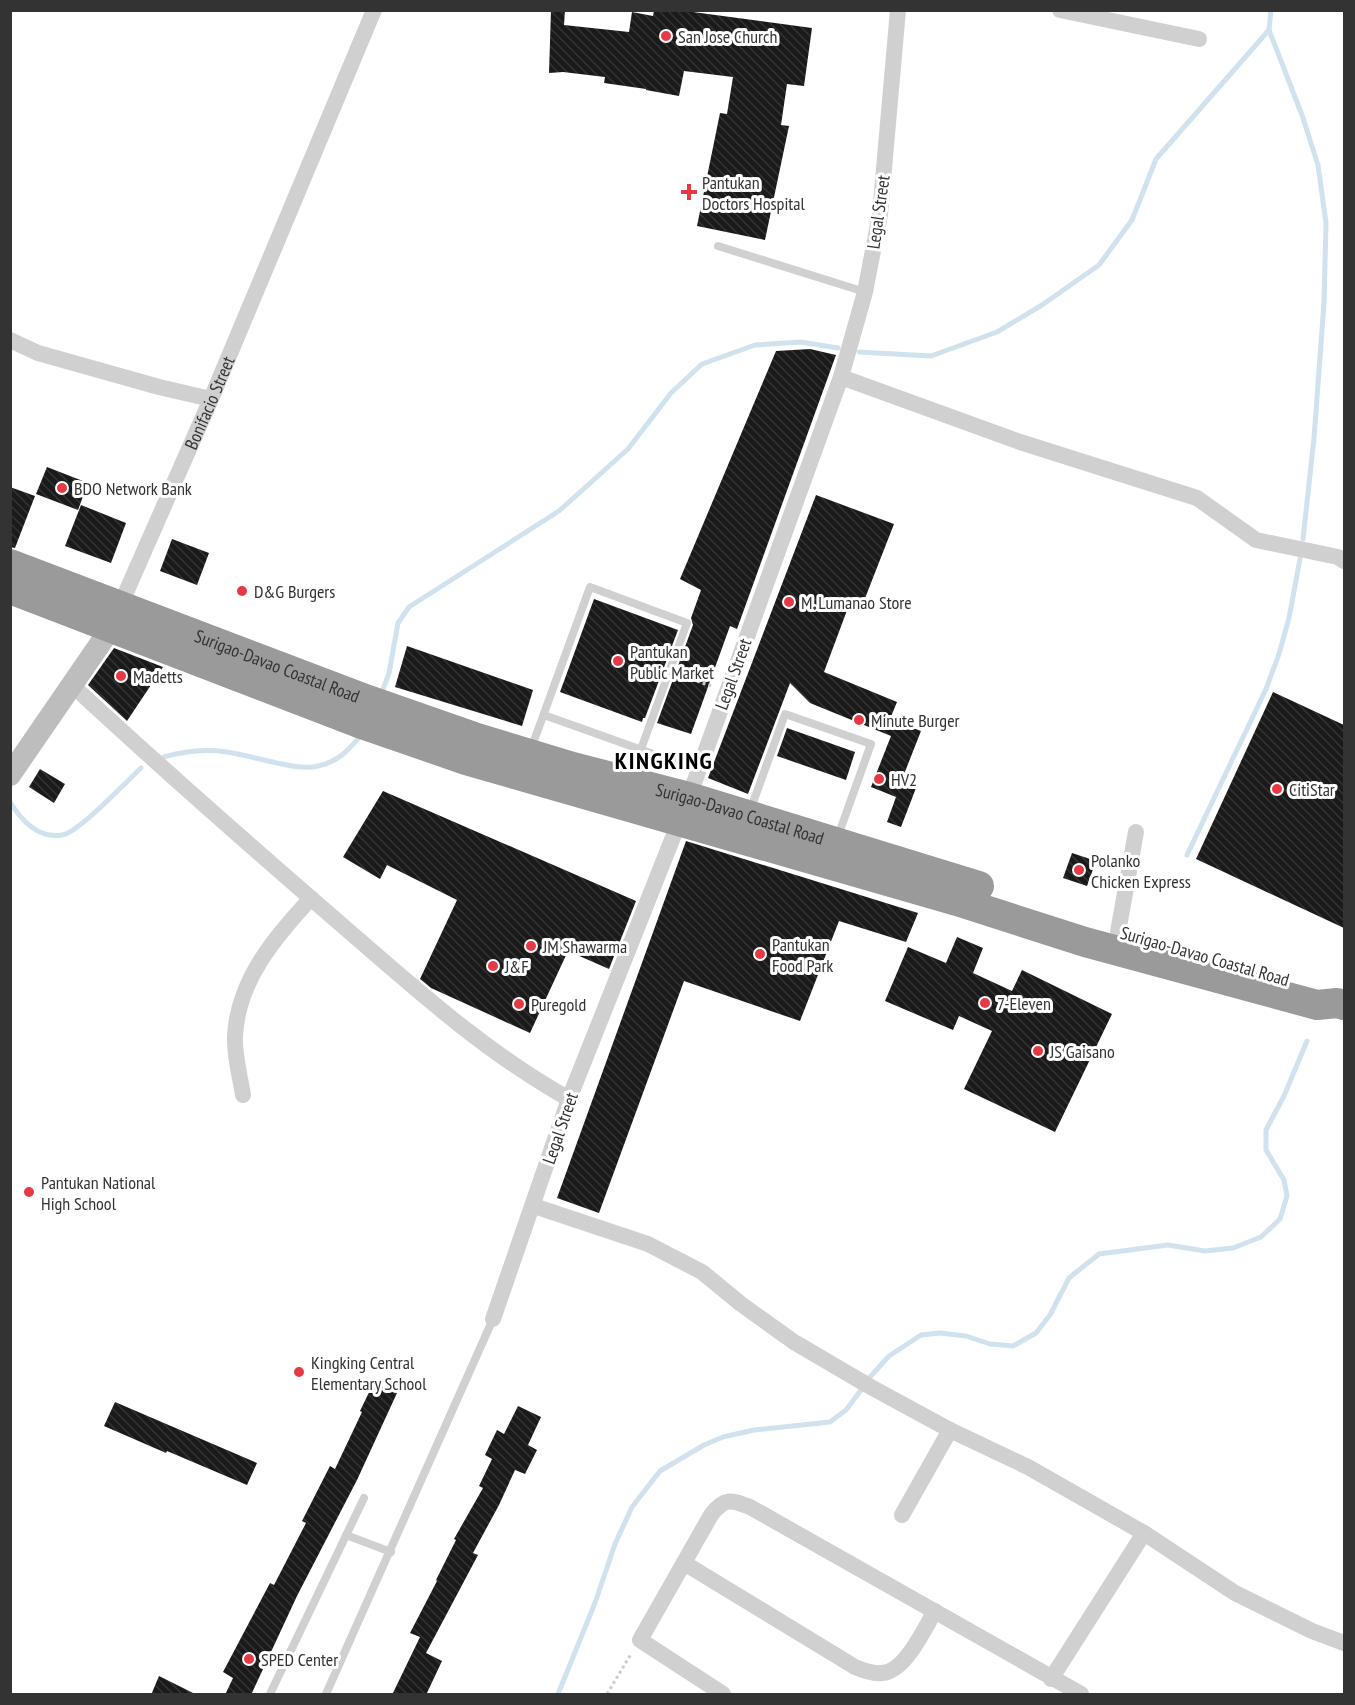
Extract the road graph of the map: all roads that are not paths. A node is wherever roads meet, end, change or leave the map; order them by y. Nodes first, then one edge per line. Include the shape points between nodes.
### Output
1 (374, 10) edge
2 (898, 10) edge
3 (1060, 10) edge
4 (1199, 39) dead end
5 (718, 246) dead end
6 (865, 291) junction
7 (10, 340) edge
8 (841, 377) junction
9 (211, 399) junction
10 (1344, 561) edge
11 (10, 564) edge
12 (10, 589) edge
13 (116, 617) junction
14 (72, 685) junction
15 (364, 711) junction
16 (544, 715) junction
17 (641, 749) junction
18 (530, 754) junction
19 (698, 770) junction
20 (10, 775) edge
21 (684, 809) junction
22 (748, 816) junction
23 (1136, 832) dead end
24 (836, 842) junction
25 (960, 891) junction
26 (311, 898) junction
27 (1098, 932) junction
28 (1341, 1004) edge
29 (243, 1095) dead end
30 (569, 1099) junction
31 (534, 1206) junction
32 (493, 1319) joint
33 (950, 1430) junction
34 (364, 1498) dead end
35 (902, 1515) dead end
36 (1144, 1533) junction
37 (346, 1535) junction
38 (391, 1552) junction
39 (684, 1563) junction
40 (934, 1611) junction
41 (1344, 1643) edge
42 (1052, 1679) junction
43 (270, 1695) edge
44 (326, 1695) edge
45 (723, 1695) edge
46 (1081, 1695) edge

1 - 9 street, Bonifacio Street
2 - 6 street, Legal Street via 880,214
3 - 4 street
5 - 6 lane
6 - 8 street, Legal Street
7 - 9 street via 38,353
8 - 10 street via 1020,442 1197,498 1256,540
8 - 19 street, Legal Street
9 - 13 street, Bonifacio Street
11 - 13 highway, Surigao-Davao Coastal Road
12 - 13 highway, Surigao-Davao Coastal Road
13 - 14 street, Bonifacio Street
13 - 15 highway, Surigao-Davao Coastal Road
14 - 20 street, Bonifacio Street
14 - 26 street via 157,765
15 - 18 highway, Surigao-Davao Coastal Road
15 - 21 highway, Surigao-Davao Coastal Road via 466,760
16 - 17 lane
16 - 17 lane via 590,587 687,623
16 - 18 lane
17 - 19 lane
18 - 21 highway, Surigao-Davao Coastal Road
19 - 21 street, Legal Street
21 - 22 highway, Surigao-Davao Coastal Road
21 - 25 highway, Surigao-Davao Coastal Road
21 - 30 street, Legal Street
22 - 24 highway, Surigao-Davao Coastal Road
22 - 24 lane via 785,714 871,744
23 - 27 street
24 - 25 highway, Surigao-Davao Coastal Road
25 - 27 highway, Surigao-Davao Coastal Road
26 - 29 street via 272,941 254,969 240,1005 234,1037
26 - 30 street via 490,1049
27 - 28 highway, Surigao-Davao Coastal Road via 1321,989
30 - 31 street, Legal Street
31 - 32 street, Legal Street
31 - 33 street via 648,1244 702,1272 794,1342
32 - 38 lane
33 - 35 street
33 - 36 street via 1028,1467
34 - 37 lane
36 - 41 street via 1235,1593
36 - 42 street
37 - 38 lane
37 - 43 lane
38 - 44 lane
39 - 40 street via 718,1506 726,1501 736,1502
39 - 40 street via 871,1673 885,1674 899,1666
39 - 45 street via 640,1640
40 - 42 street
42 - 46 street

